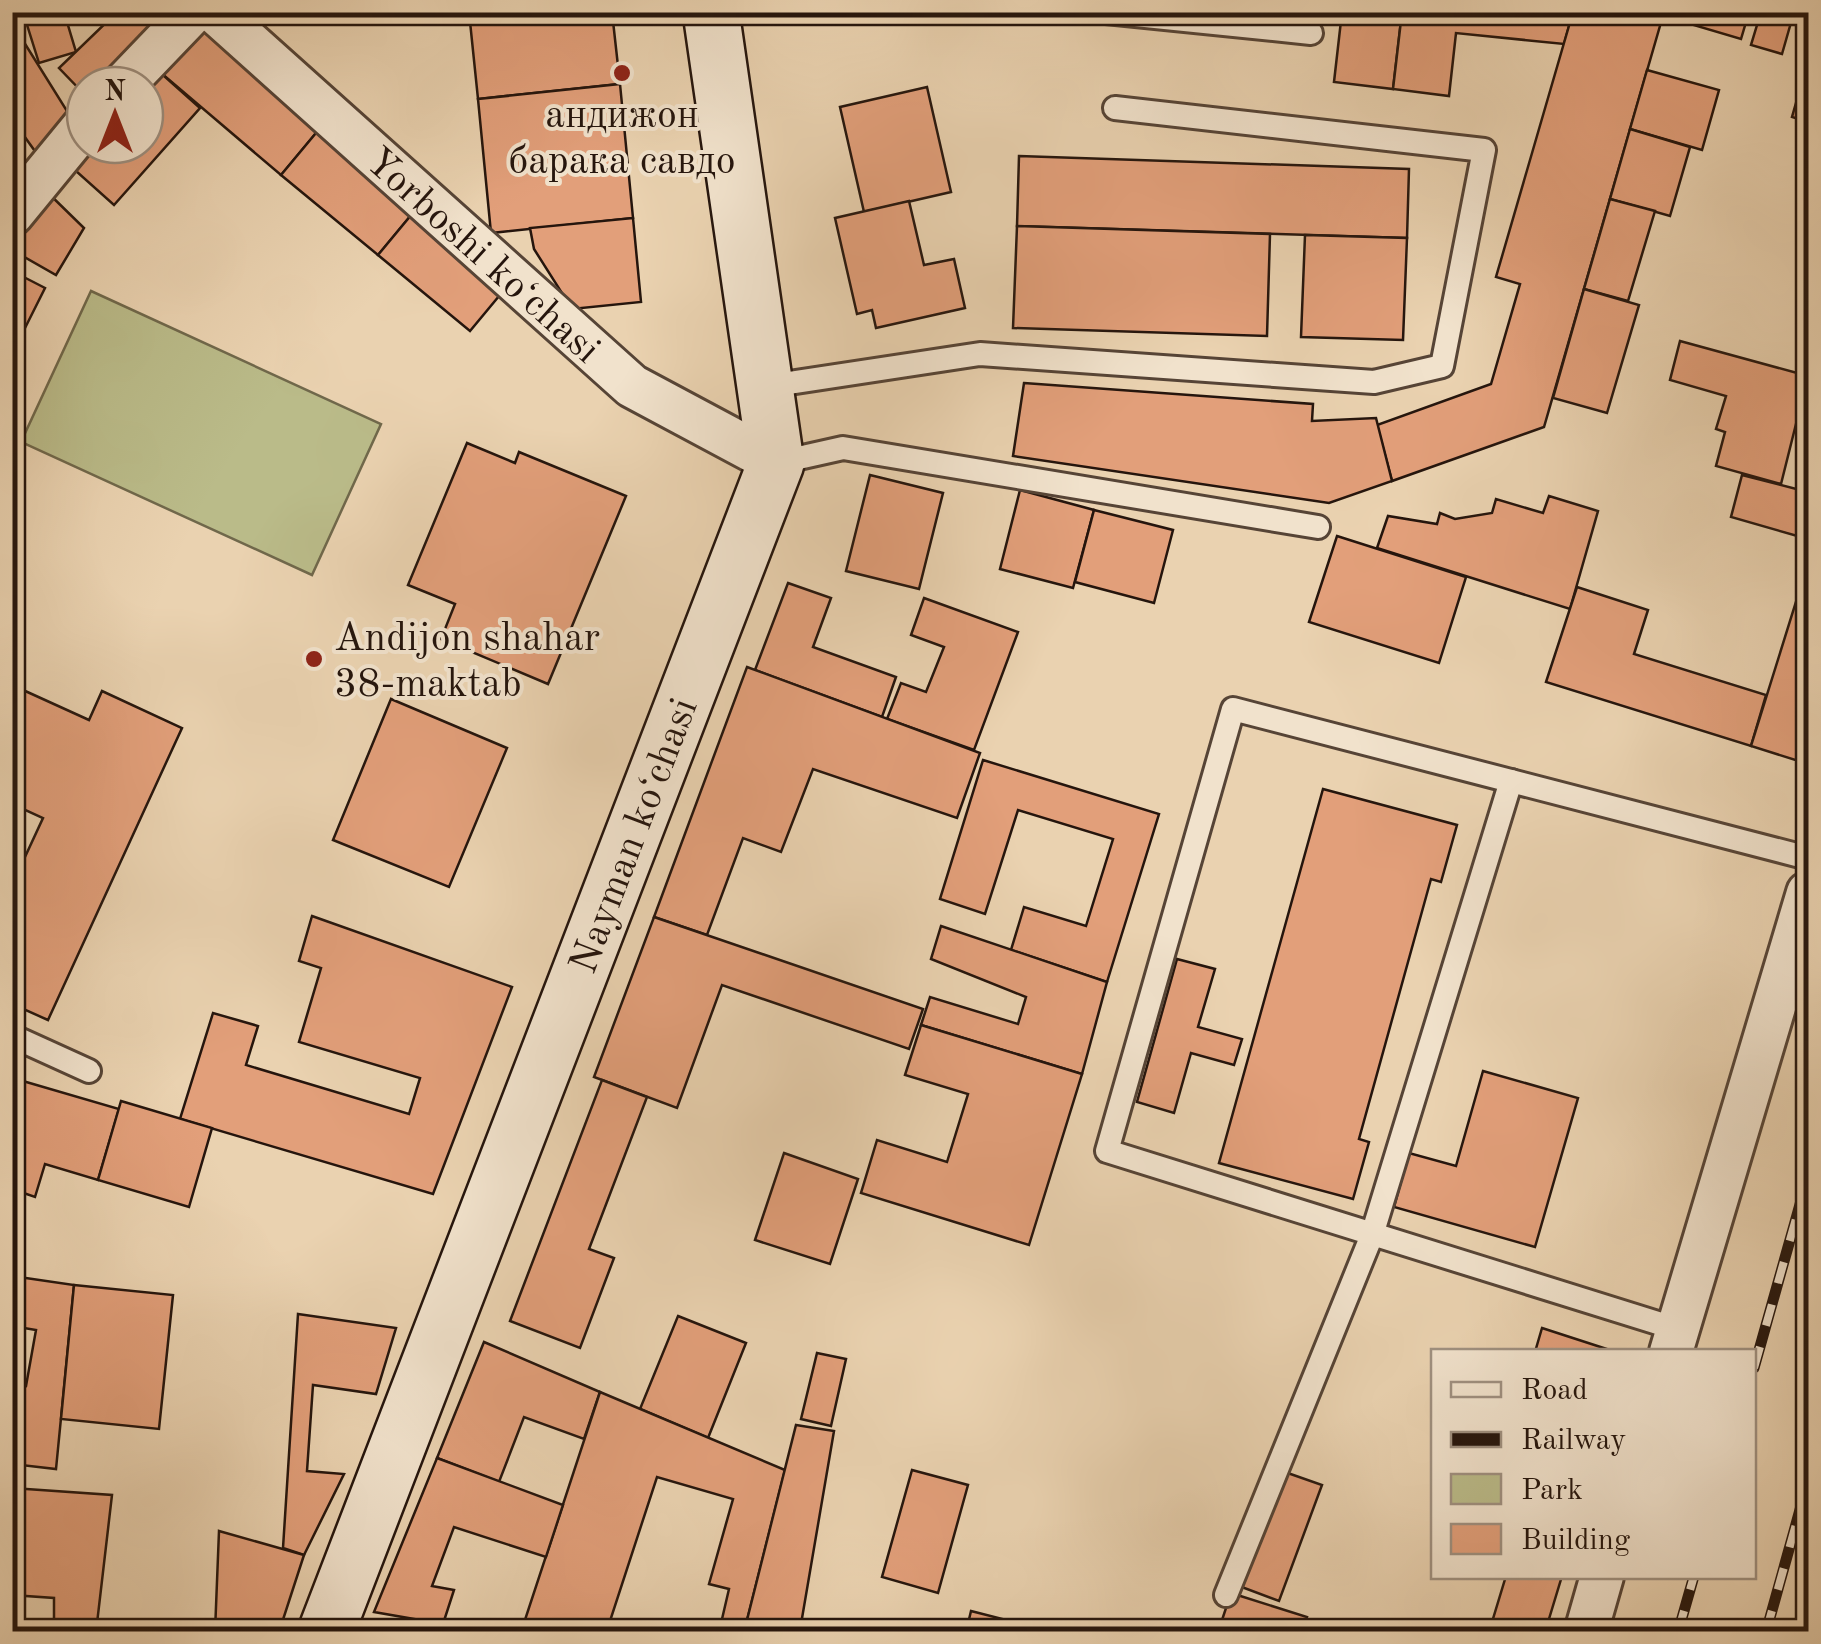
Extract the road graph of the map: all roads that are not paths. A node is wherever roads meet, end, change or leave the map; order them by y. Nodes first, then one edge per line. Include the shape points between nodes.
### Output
1 (193, 12) edge
2 (215, 12) edge
3 (711, 12) edge
4 (1106, 12) edge
5 (1316, 19) edge
6 (142, 65) edge
7 (1115, 108) dead end
8 (65, 149) edge
9 (12, 214) edge
10 (763, 387) junction
11 (776, 463) junction
12 (1318, 527) dead end
13 (1512, 781) junction
14 (1808, 858) edge
15 (1808, 893) edge
16 (12, 1036) edge
17 (89, 1072) dead end
18 (1372, 1235) junction
19 (1674, 1340) edge
20 (1601, 1579) edge
21 (1226, 1595) dead end
22 (326, 1632) edge
23 (1586, 1632) edge

1 - 6 street
2 - 11 street, Yorboshi koʻchasi via 632,386
3 - 10 main road
4 - 5 lane
7 - 10 lane via 1484,150 1442,366 1374,382 980,354
8 - 9 street
10 - 11 main road
11 - 12 lane via 843,448
11 - 22 main road, Nayman koʻchasi
13 - 14 lane
13 - 18 lane
13 - 18 lane via 1233,709 1106,1151
15 - 19 street
16 - 17 lane
18 - 19 lane
18 - 21 lane
20 - 23 street

